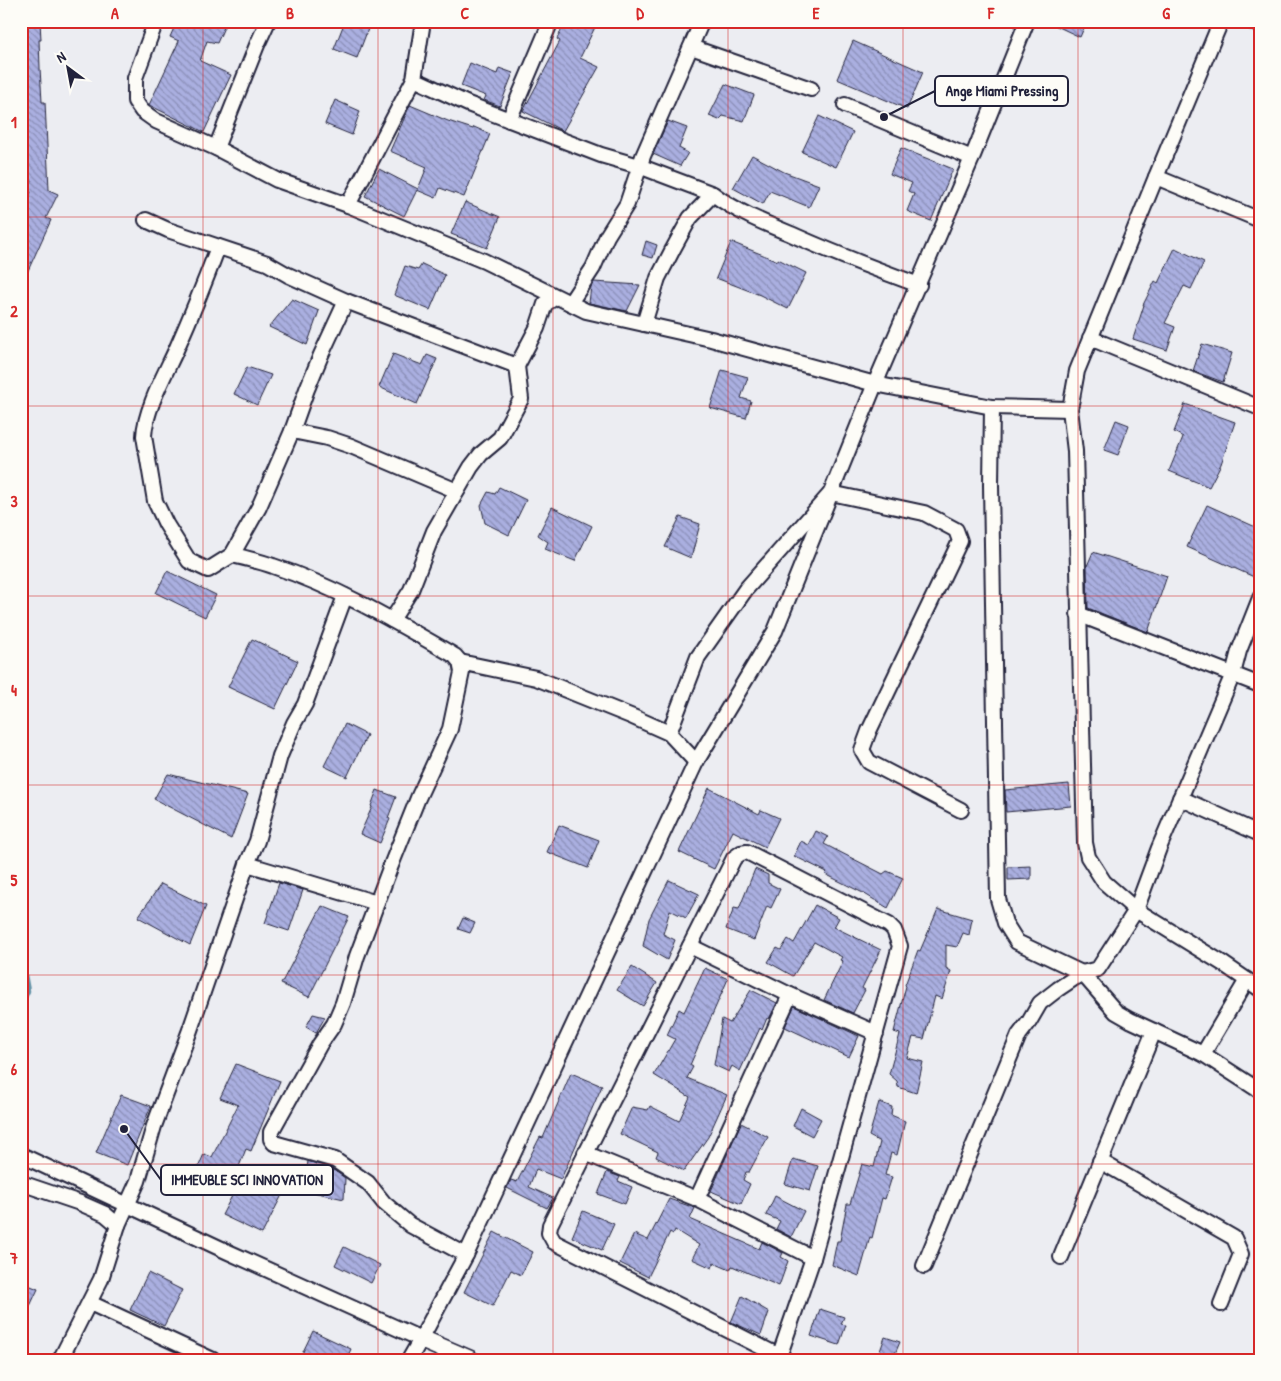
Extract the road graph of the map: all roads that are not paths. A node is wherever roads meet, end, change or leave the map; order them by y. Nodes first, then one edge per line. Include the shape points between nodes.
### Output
1 (156, 21) edge
2 (268, 21) edge
3 (423, 21) edge
4 (551, 21) edge
5 (702, 21) edge
6 (1027, 21) edge
7 (1221, 21) edge
8 (1255, 21) edge
9 (1260, 23) edge
10 (691, 47) junction
11 (414, 79) junction
12 (811, 89) dead end
13 (845, 105) dead end
14 (509, 120) junction
15 (216, 148) junction
16 (972, 158) junction
17 (639, 166) junction
18 (1156, 177) junction
19 (713, 194) junction
20 (348, 206) junction
21 (146, 220) dead end
22 (1260, 220) edge
23 (218, 247) junction
24 (919, 285) junction
25 (556, 297) junction
26 (346, 301) junction
27 (570, 303) junction
28 (644, 324) junction
29 (1090, 338) junction
30 (517, 366) junction
31 (875, 384) junction
32 (992, 406) junction
33 (1260, 408) edge
34 (1070, 409) junction
35 (292, 431) junction
36 (457, 491) junction
37 (831, 493) junction
38 (232, 555) junction
39 (345, 596) junction
40 (1260, 598) edge
41 (1078, 614) junction
42 (392, 620) junction
43 (460, 662) junction
44 (1233, 674) junction
45 (1260, 685) edge
46 (669, 733) junction
47 (696, 762) junction
48 (1180, 798) junction
49 (961, 810) dead end
50 (1260, 834) edge
51 (247, 864) junction
52 (377, 903) junction
53 (1136, 910) junction
54 (690, 946) junction
55 (1082, 973) junction
56 (1247, 980) junction
57 (1260, 989) edge
58 (790, 995) junction
59 (1154, 1031) junction
60 (876, 1033) junction
61 (1202, 1054) junction
62 (1260, 1091) edge
63 (585, 1153) junction
64 (22, 1155) edge
65 (1100, 1161) junction
66 (21, 1183) edge
67 (697, 1199) junction
68 (126, 1204) junction
69 (118, 1224) junction
70 (466, 1255) junction
71 (1061, 1257) dead end
72 (812, 1258) junction
73 (924, 1266) dead end
74 (90, 1303) junction
75 (1221, 1304) dead end
76 (421, 1339) junction
77 (779, 1358) edge
78 (211, 1359) edge
79 (60, 1360) edge
80 (409, 1360) edge
81 (470, 1360) edge

1 - 15 street via 135,78 135,100 142,111 156,121
2 - 15 street
3 - 11 street
4 - 14 street
5 - 10 street
6 - 16 street
7 - 18 street
8 - 9 main road
10 - 12 street
10 - 17 street
11 - 14 street
11 - 20 street
13 - 16 street
14 - 17 street
15 - 20 street via 277,180
16 - 24 street
17 - 19 street
17 - 27 street via 627,204
18 - 22 street
18 - 29 street
19 - 24 street via 731,207 791,235
19 - 28 street via 690,218 673,248 658,278
20 - 25 street via 484,261
21 - 23 street
23 - 26 street via 266,263
23 - 38 street via 144,426 144,436 155,501 189,561 208,570
24 - 31 street
25 - 27 street
25 - 30 street via 545,304 537,328
26 - 30 street
26 - 35 street
27 - 28 street via 586,311
28 - 31 street
29 - 33 street
29 - 34 street via 1077,371
30 - 36 street via 521,399 500,438 481,454
31 - 32 street
31 - 37 street
32 - 34 street
32 - 55 street via 998,899 1005,923 1017,942
34 - 41 street via 1075,451
35 - 36 street via 351,446
35 - 38 street via 259,507
36 - 42 street via 434,531 411,590
37 - 46 street via 746,588 698,657
37 - 47 street via 774,631
37 - 49 street via 924,513 956,530 960,541 862,750 869,762
38 - 39 street via 272,565
39 - 42 street
39 - 51 street via 305,704 280,756 257,841
40 - 44 street
41 - 44 street
41 - 53 street via 1085,843 1088,857 1104,882
42 - 43 street
43 - 46 street via 536,678
43 - 52 street via 462,679 450,729 418,798
44 - 45 street
44 - 48 street
46 - 47 street
47 - 70 street
48 - 50 street
48 - 53 street
51 - 52 street
51 - 68 street via 154,1126 138,1181
52 - 70 street via 334,1024 271,1132 272,1139 274,1143 335,1160 368,1183 384,1203 410,1225
53 - 55 street via 1098,968
53 - 56 street
54 - 58 street
54 - 60 street via 734,858 747,852 894,930 900,946
54 - 63 street
55 - 59 street via 1116,1012
55 - 73 street via 1040,1003 1019,1035
56 - 57 street
56 - 61 street
58 - 60 street
58 - 67 street
59 - 61 street
59 - 65 street
60 - 72 street
61 - 62 street
63 - 67 street
63 - 77 street via 550,1224 549,1233 554,1242
64 - 68 street
65 - 71 street
65 - 75 street via 1234,1238 1241,1254
66 - 69 street via 80,1203
67 - 72 street
68 - 69 street
68 - 76 street
69 - 74 street
70 - 76 street
72 - 77 street
74 - 78 street
74 - 79 street
76 - 80 street
76 - 81 street

